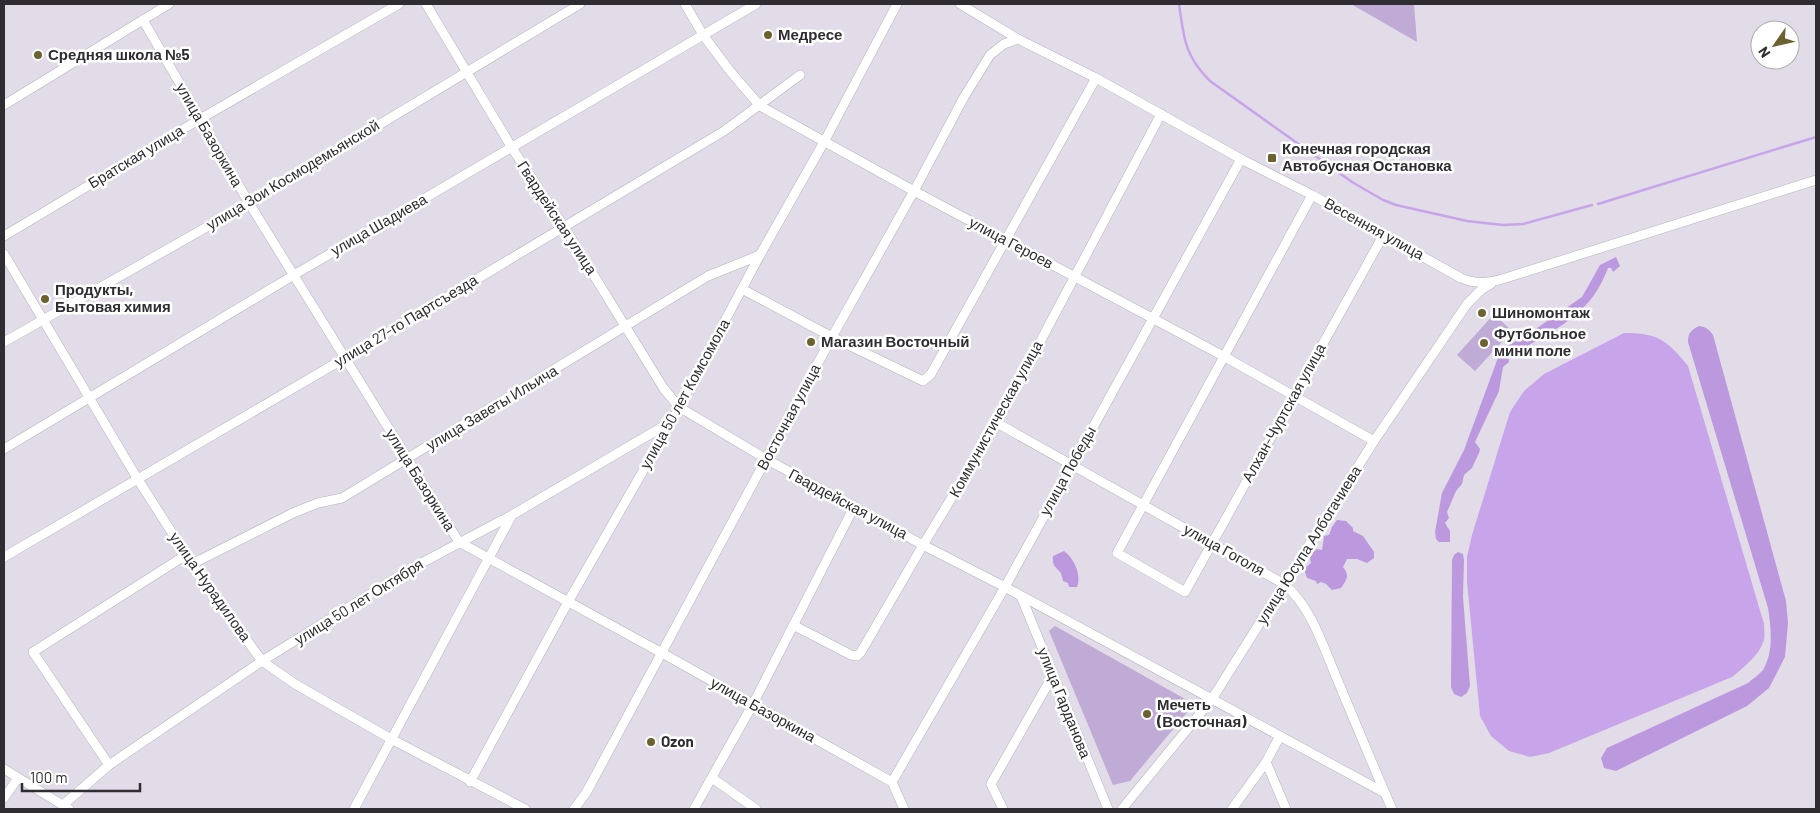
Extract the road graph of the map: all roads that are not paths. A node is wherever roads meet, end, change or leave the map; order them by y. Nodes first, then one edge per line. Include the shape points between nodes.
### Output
1 (169, 4) edge
2 (399, 4) edge
3 (426, 4) edge
4 (580, 4) edge
5 (685, 4) edge
6 (756, 4) edge
7 (897, 4) edge
8 (960, 4) edge
9 (143, 20) junction
10 (703, 35) junction
11 (1018, 39) junction
12 (466, 71) junction
13 (800, 75) dead end
14 (1096, 78) junction
15 (4, 105) edge
16 (760, 106) junction
17 (1161, 114) junction
18 (200, 119) junction
19 (824, 142) junction
20 (512, 148) junction
21 (1242, 158) junction
22 (1816, 180) edge
23 (914, 191) junction
24 (1312, 195) junction
25 (248, 203) junction
26 (564, 227) junction
27 (1384, 234) junction
28 (4, 236) edge
29 (1005, 240) junction
30 (4, 254) edge
31 (760, 255) junction
32 (294, 275) junction
33 (1074, 276) junction
34 (1495, 281) junction
35 (742, 289) junction
36 (42, 318) junction
37 (1152, 318) junction
38 (626, 326) junction
39 (832, 337) junction
40 (4, 342) edge
41 (1225, 357) junction
42 (345, 358) junction
43 (90, 397) junction
44 (1294, 397) junction
45 (679, 407) junction
46 (671, 422) junction
47 (997, 423) junction
48 (1374, 441) junction
49 (4, 449) edge
50 (407, 460) junction
51 (766, 460) junction
52 (1072, 465) junction
53 (137, 478) junction
54 (1142, 505) junction
55 (854, 507) junction
56 (512, 515) junction
57 (459, 542) junction
58 (1212, 543) junction
59 (923, 545) junction
60 (186, 555) junction
61 (4, 557) edge
62 (488, 559) junction
63 (192, 564) junction
64 (1284, 584) junction
65 (1005, 587) junction
66 (1021, 596) junction
67 (568, 602) junction
68 (793, 625) junction
69 (662, 653) junction
70 (262, 661) junction
71 (1053, 676) junction
72 (1212, 699) junction
73 (753, 704) junction
74 (1280, 736) junction
75 (392, 740) junction
76 (1266, 762) junction
77 (109, 766) junction
78 (4, 770) edge
79 (18, 778) junction
80 (712, 778) junction
81 (470, 782) junction
82 (892, 782) junction
83 (1385, 794) junction
84 (4, 798) edge
85 (66, 807) edge
86 (354, 809) edge
87 (524, 809) edge
88 (574, 809) edge
89 (694, 809) edge
90 (756, 809) edge
91 (904, 809) edge
92 (1003, 809) edge
93 (1108, 809) edge
94 (1122, 809) edge
95 (1232, 809) edge
96 (1286, 809) edge
97 (1392, 809) edge

1 - 9 street
2 - 18 street, Братская улица
3 - 12 street, Гвардейская улица
4 - 12 street, улица Зои Космодемьянской
5 - 10 street, улица Героев
6 - 10 street, улица Шадиева
7 - 19 street, улица 50 лет Комсомола
8 - 11 street, Весенняя улица
9 - 15 street
9 - 18 street, улица Базоркина
10 - 16 street, улица Героев
10 - 20 street, улица Шадиева
11 - 14 street, Весенняя улица
11 - 23 street, Восточная улица via 1004,44 984,62
12 - 20 street, Гвардейская улица
12 - 25 street, улица Зои Космодемьянской
13 - 16 street, улица 27-го Партсъезда
14 - 17 street, Весенняя улица
14 - 29 street
16 - 19 street, улица Героев
16 - 26 street, улица 27-го Партсъезда via 724,132
17 - 21 street, Весенняя улица
17 - 33 street, Коммунистическая улица
18 - 25 street, улица Базоркина
18 - 28 street, Братская улица
19 - 23 street, улица Героев
19 - 31 street, улица 50 лет Комсомола
20 - 26 street, Гвардейская улица
20 - 32 street, улица Шадиева
21 - 24 street, Весенняя улица
21 - 37 street, улица Победы
22 - 34 street, Весенняя улица
23 - 29 street, улица Героев
23 - 39 street, Восточная улица
24 - 27 street, Весенняя улица
24 - 41 street
25 - 32 street, улица Базоркина
25 - 36 street, улица Зои Космодемьянской
26 - 38 street, Гвардейская улица
26 - 42 street, улица 27-го Партсъезда
27 - 34 street, Весенняя улица via 1468,281
27 - 44 street, Алхан-Чуртская улица
29 - 33 street, улица Героев
29 - 39 street via 931,374 923,380
30 - 36 street, улица Нурадилова
31 - 35 street, улица 50 лет Комсомола
31 - 38 street, улица Заветы Ильича via 708,276
32 - 42 street, улица Базоркина
32 - 43 street, улица Шадиева
33 - 37 street, улица Героев
33 - 47 street, Коммунистическая улица
34 - 48 street, улица Юсупа Албогачиева via 1467,304
35 - 39 street
35 - 45 street, улица 50 лет Комсомола
36 - 40 street, улица Зои Космодемьянской
36 - 43 street, улица Нурадилова
37 - 41 street, улица Героев
37 - 52 street, улица Победы
38 - 45 street, Гвардейская улица via 664,389
38 - 50 street, улица Заветы Ильича
39 - 51 street, Восточная улица
41 - 44 street, улица Героев
41 - 54 street
42 - 50 street, улица Базоркина
42 - 53 street, улица 27-го Партсъезда
43 - 49 street, улица Шадиева
43 - 53 street, улица Нурадилова
44 - 48 street, улица Героев
44 - 58 street, Алхан-Чуртская улица
45 - 46 street, улица 50 лет Комсомола
45 - 51 street, Гвардейская улица
46 - 56 street, улица 50 лет Октября
46 - 67 street, улица 50 лет Комсомола
47 - 52 street, улица Гоголя
47 - 59 street, Коммунистическая улица
48 - 64 street, улица Юсупа Албогачиева
50 - 57 street, улица Базоркина
50 - 63 street, улица Заветы Ильича via 342,498 293,513
51 - 55 street, Гвардейская улица
51 - 69 street, Восточная улица
52 - 54 street, улица Гоголя
52 - 65 street, улица Победы
53 - 60 street, улица Нурадилова
53 - 61 street, улица 27-го Партсъезда
54 - 58 street, улица Гоголя
54 - 58 street, Алхан-Чуртская улица via 1117,553 1185,592
55 - 59 street, Гвардейская улица
55 - 68 street
56 - 57 street, улица 50 лет Октября
56 - 62 street
57 - 62 street, улица Базоркина
57 - 70 street, улица 50 лет Октября
58 - 64 street, улица Гоголя
59 - 65 street, Гвардейская улица
59 - 68 street, Коммунистическая улица via 857,656
60 - 63 street, улица Нурадилова
60 - 77 street via 33,652
62 - 67 street, улица Базоркина
62 - 75 street
63 - 70 street, улица Нурадилова
64 - 72 street, улица Юсупа Албогачиева
64 - 83 street, улица Гоголя via 1304,604
65 - 66 street, Гвардейская улица
65 - 82 street, улица Победы
66 - 71 street, улица Гарданова
66 - 72 street, Гвардейская улица
67 - 69 street, улица Базоркина
67 - 81 street, улица 50 лет Комсомола
68 - 73 street
69 - 73 street, улица Базоркина
69 - 88 street, Восточная улица via 586,793
70 - 75 street, улица Нурадилова via 295,684
70 - 77 street, улица 50 лет Октября
71 - 92 street via 991,784
71 - 93 street, улица Гарданова
72 - 74 street, Гвардейская улица
72 - 94 street, улица Юсупа Албогачиева
73 - 80 street
73 - 82 street, улица Базоркина
74 - 76 street
74 - 83 street, Гвардейская улица
75 - 81 street, улица Нурадилова
75 - 86 street
76 - 95 street
76 - 96 street
77 - 85 street, улица 50 лет Октября
78 - 79 street
79 - 84 street
79 - 85 street
80 - 89 street
80 - 90 street
81 - 87 street, улица Нурадилова
82 - 91 street
83 - 97 street, улица Гоголя

